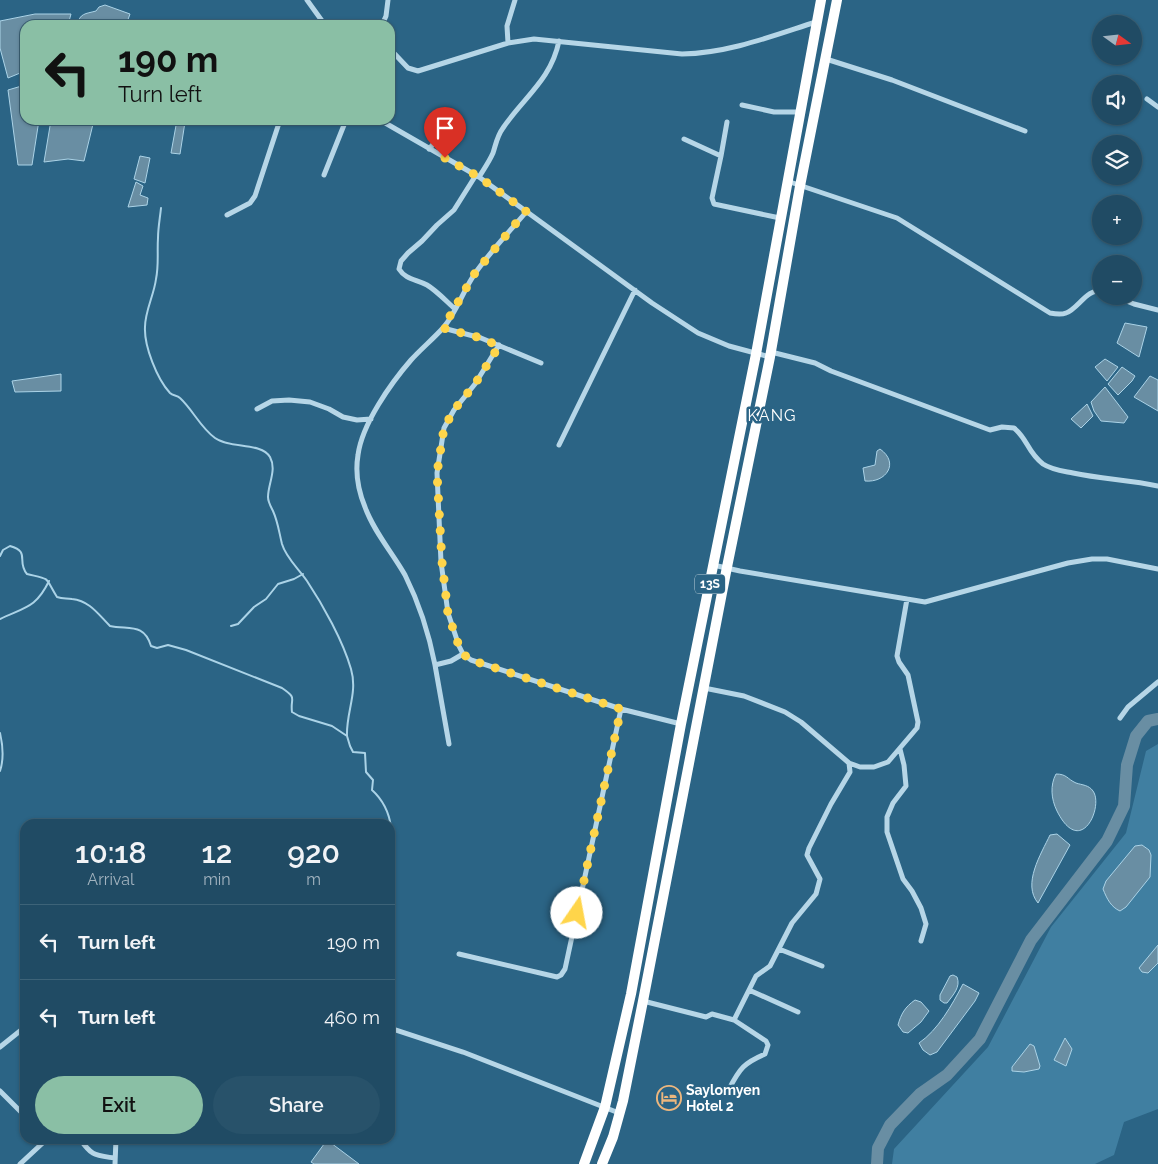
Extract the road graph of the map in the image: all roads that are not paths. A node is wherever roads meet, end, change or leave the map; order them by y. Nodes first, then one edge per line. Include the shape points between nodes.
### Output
1 (307, 0) edge
2 (388, 0) edge
3 (515, 0) edge
4 (821, 0) edge
5 (837, 0) edge
6 (321, 20) edge
7 (384, 20) edge
8 (817, 22) junction
9 (559, 41) junction
10 (508, 43) junction
11 (395, 54) edge
12 (826, 59) junction
13 (1147, 99) dead end
14 (742, 105) dead end
15 (1158, 107) edge
16 (800, 112) junction
17 (727, 122) dead end
18 (278, 125) edge
19 (344, 125) edge
20 (388, 125) edge
21 (450, 125) dead end
22 (1025, 131) dead end
23 (684, 139) dead end
24 (429, 149) junction
25 (720, 156) junction
26 (324, 175) dead end
27 (477, 176) junction
28 (786, 181) junction
29 (800, 186) junction
30 (526, 211) junction
31 (227, 216) dead end
32 (780, 218) junction
33 (635, 290) junction
34 (1092, 291) edge
35 (1138, 305) edge
36 (455, 309) junction
37 (1158, 310) edge
38 (443, 328) junction
39 (499, 346) junction
40 (756, 354) junction
41 (770, 355) junction
42 (541, 363) dead end
43 (258, 409) dead end
44 (371, 419) junction
45 (560, 445) dead end
46 (1158, 486) edge
47 (714, 564) junction
48 (727, 567) junction
49 (1158, 569) edge
50 (907, 599) junction
51 (463, 654) junction
52 (435, 665) junction
53 (1158, 682) edge
54 (704, 688) junction
55 (621, 709) junction
56 (1120, 718) dead end
57 (681, 724) junction
58 (449, 744) dead end
59 (900, 749) junction
60 (849, 763) junction
61 (646, 914) junction
62 (659, 918) junction
63 (921, 941) dead end
64 (779, 949) junction
65 (459, 954) dead end
66 (822, 966) dead end
67 (750, 990) junction
68 (643, 1000) junction
69 (798, 1012) dead end
70 (734, 1020) junction
71 (395, 1030) edge
72 (20, 1031) edge
73 (0, 1047) edge
74 (728, 1089) dead end
75 (0, 1091) edge
76 (604, 1108) junction
77 (20, 1111) edge
78 (619, 1113) junction
79 (42, 1144) edge
80 (84, 1144) edge
81 (116, 1144) edge
82 (114, 1161) edge
83 (20, 1164) edge
84 (584, 1164) edge
85 (602, 1164) edge

1 - 6 street
2 - 7 street
3 - 10 street via 507,26
4 - 8 highway, 13S
5 - 12 highway, 13S
8 - 9 street via 730,49 704,53 682,54
8 - 16 highway, 13S
9 - 10 street via 534,39
9 - 27 street via 550,69 503,127 496,139 494,152
10 - 11 street via 418,71 408,68
12 - 22 street via 892,80
12 - 29 highway, 13S
13 - 15 street
14 - 16 street via 774,112
16 - 28 highway, 13S
17 - 25 street
18 - 31 street via 255,196 250,203
19 - 26 street
20 - 24 street
21 - 24 street
23 - 25 street
24 - 27 street
25 - 32 street via 712,198 714,204
27 - 30 street
27 - 36 street via 454,210 408,253 399,269 412,280 426,284
28 - 29 street
28 - 32 highway, 13S
29 - 34 street via 897,218 1050,313 1065,314
29 - 41 highway, 13S
30 - 33 street
30 - 36 street via 475,273
32 - 40 highway, 13S
33 - 40 street via 698,333
33 - 45 street
35 - 37 street
36 - 38 street
38 - 39 street
38 - 44 street via 411,360
39 - 42 street
39 - 51 street via 444,428 437,473 448,614
40 - 41 street
40 - 47 highway, 13S
41 - 46 street via 815,363 990,430 1014,428 1032,455 1046,466
41 - 48 highway, 13S
43 - 44 street via 272,402 289,400 310,402 343,417
44 - 52 street via 358,454 359,489 374,528 404,575 430,636
47 - 48 street
47 - 57 highway, 13S
48 - 50 street
48 - 54 highway, 13S
49 - 50 street via 1092,559 930,601
50 - 59 street via 897,656 908,675 918,722
51 - 52 street
51 - 55 street via 471,660
52 - 58 street
53 - 56 street
54 - 60 street via 744,696 785,712
54 - 62 highway, 13S
55 - 57 street
55 - 65 street via 565,969 557,977
57 - 61 highway, 13S
59 - 60 street via 888,762 874,766 860,767
59 - 63 street via 906,786 887,817 887,832 903,879 921,908 926,924
60 - 64 street via 850,772 807,854 820,880 816,894 792,923
61 - 62 highway
61 - 76 highway, 13S
62 - 68 highway, 13S
64 - 66 street
64 - 67 street via 770,966 756,976
67 - 69 street
67 - 70 street
68 - 70 street via 706,1017 712,1014
68 - 78 highway, 13S
70 - 74 street via 768,1045 765,1054 750,1060 738,1071
71 - 76 street via 463,1052
72 - 73 street
75 - 77 street
76 - 78 street
76 - 84 highway, 13S
78 - 85 highway, 13S
79 - 83 street
80 - 82 street via 90,1152
81 - 82 street

